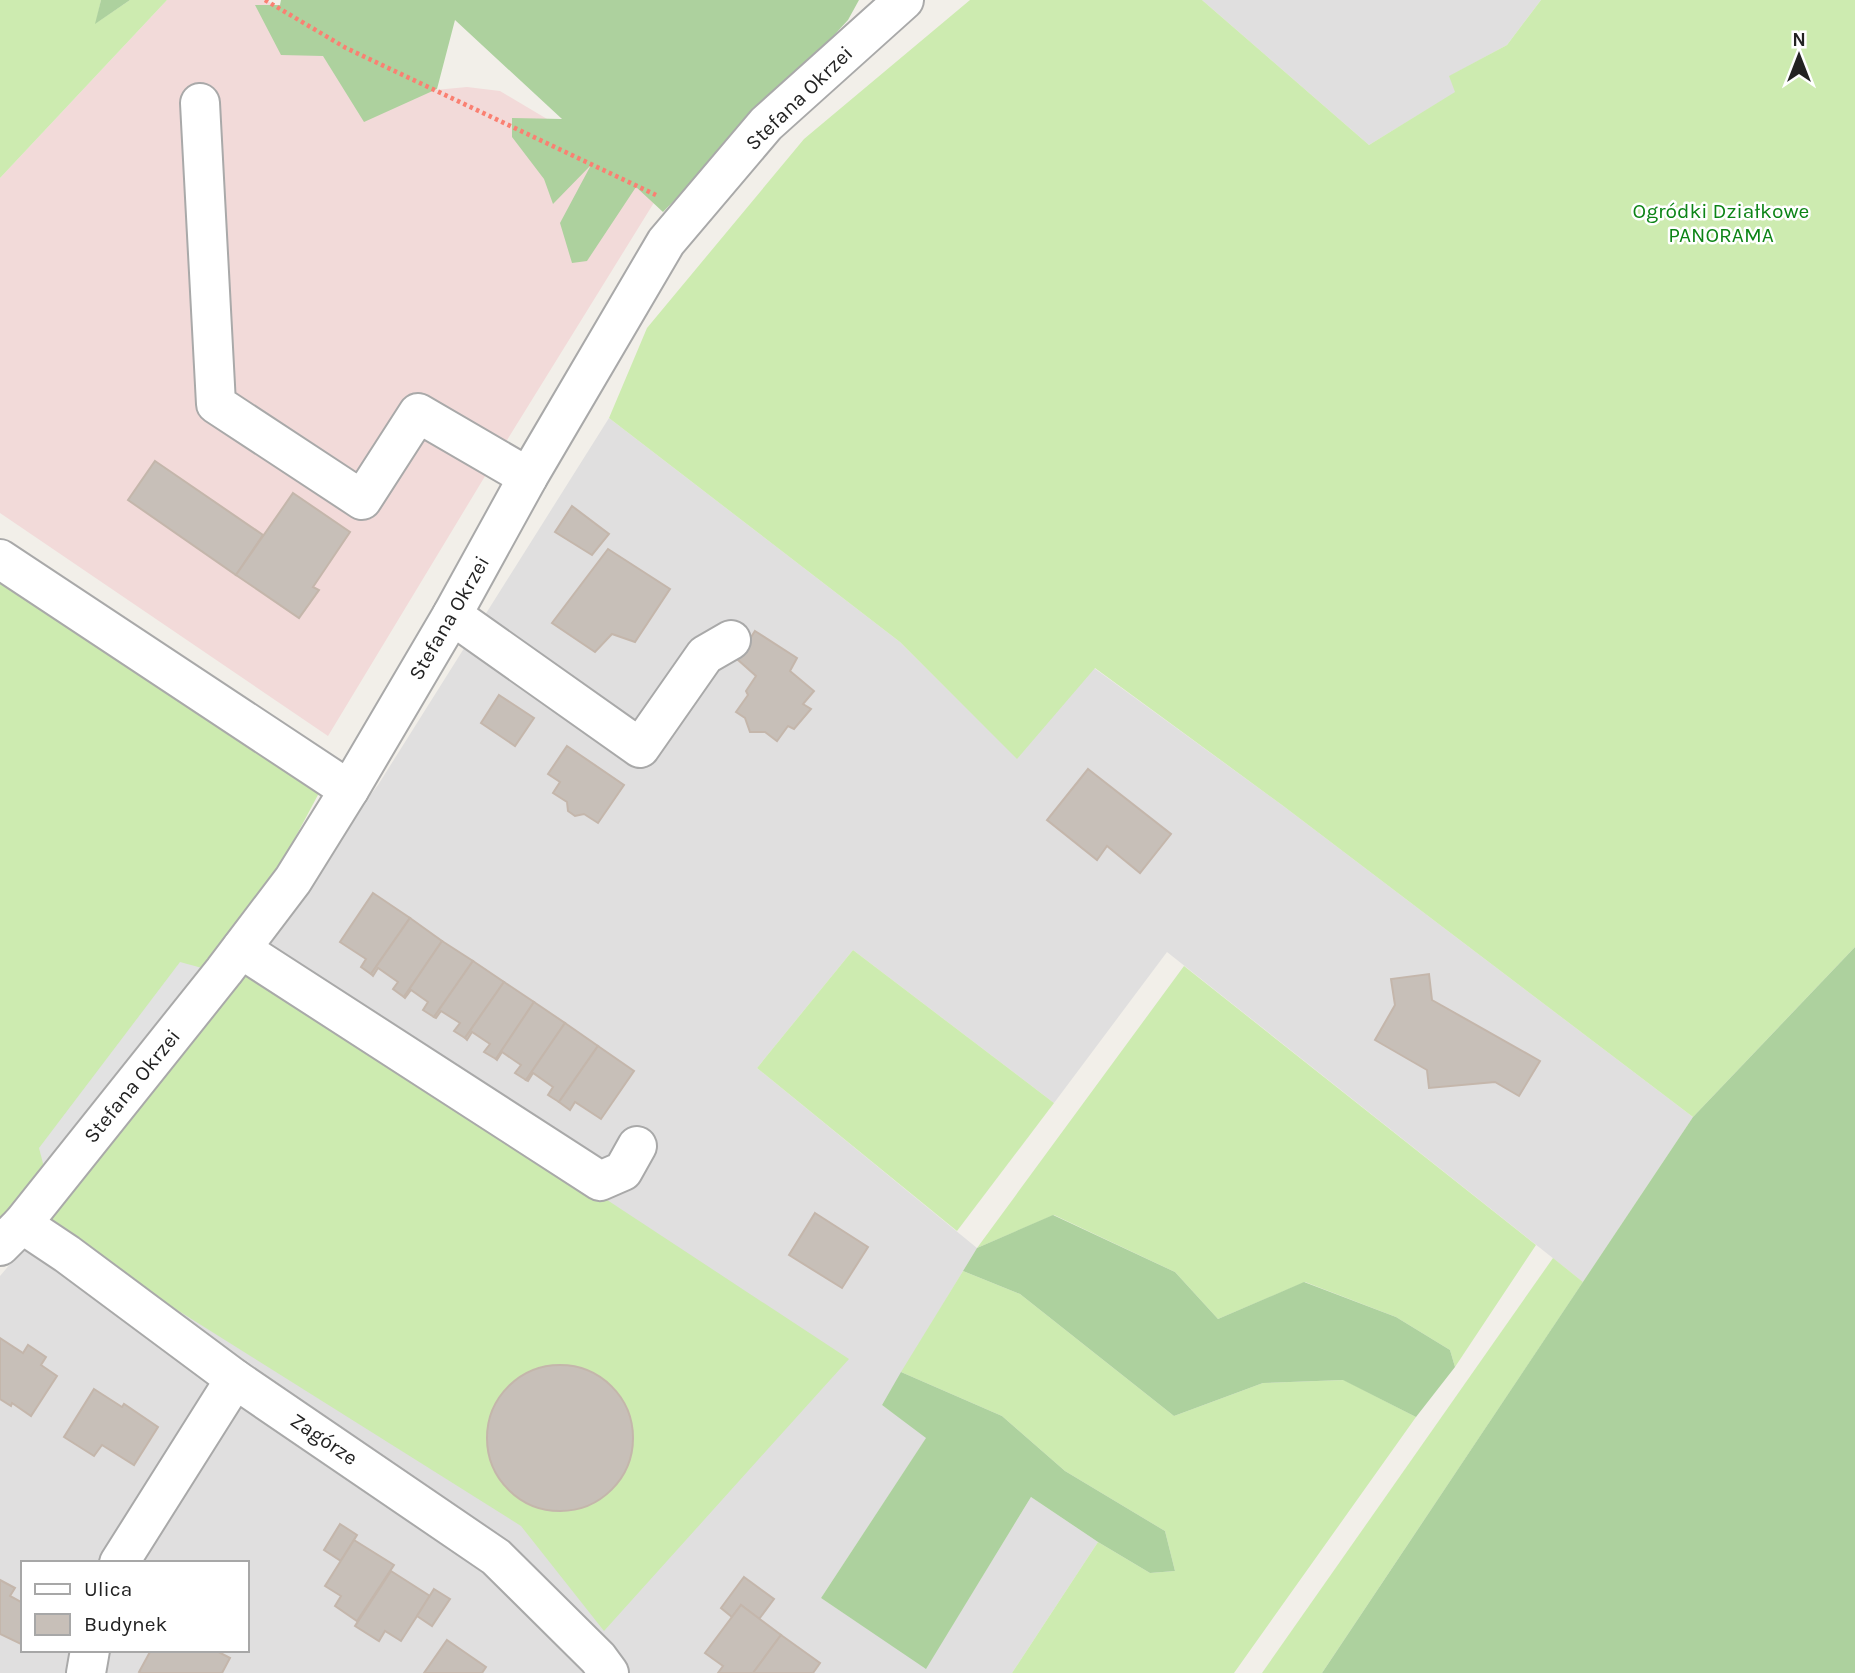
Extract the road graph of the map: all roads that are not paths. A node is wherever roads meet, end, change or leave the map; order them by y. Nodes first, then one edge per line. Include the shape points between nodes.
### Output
1 (904, 0) edge
2 (200, 103) dead end
3 (528, 477) junction
4 (0, 559) edge
5 (452, 615) junction
6 (731, 640) dead end
7 (349, 790) junction
8 (241, 949) junction
9 (637, 1146) dead end
10 (11, 1235) edge
11 (235, 1379) junction
12 (120, 1561) edge
13 (90, 1652) edge
14 (86, 1673) edge
15 (609, 1673) edge

1 - 3 street, Stefana Okrzei via 766,124 666,242
2 - 3 street via 216,404 362,500 418,413
3 - 5 street, Stefana Okrzei
4 - 7 street
5 - 6 street via 640,748 705,655
5 - 7 street, Stefana Okrzei
7 - 8 street, Stefana Okrzei via 293,880
8 - 9 street via 600,1181 623,1171
8 - 10 street, Stefana Okrzei
10 - 11 street, Zagórze via 67,1255
11 - 12 street
11 - 15 street, Zagórze via 496,1557
13 - 14 street

